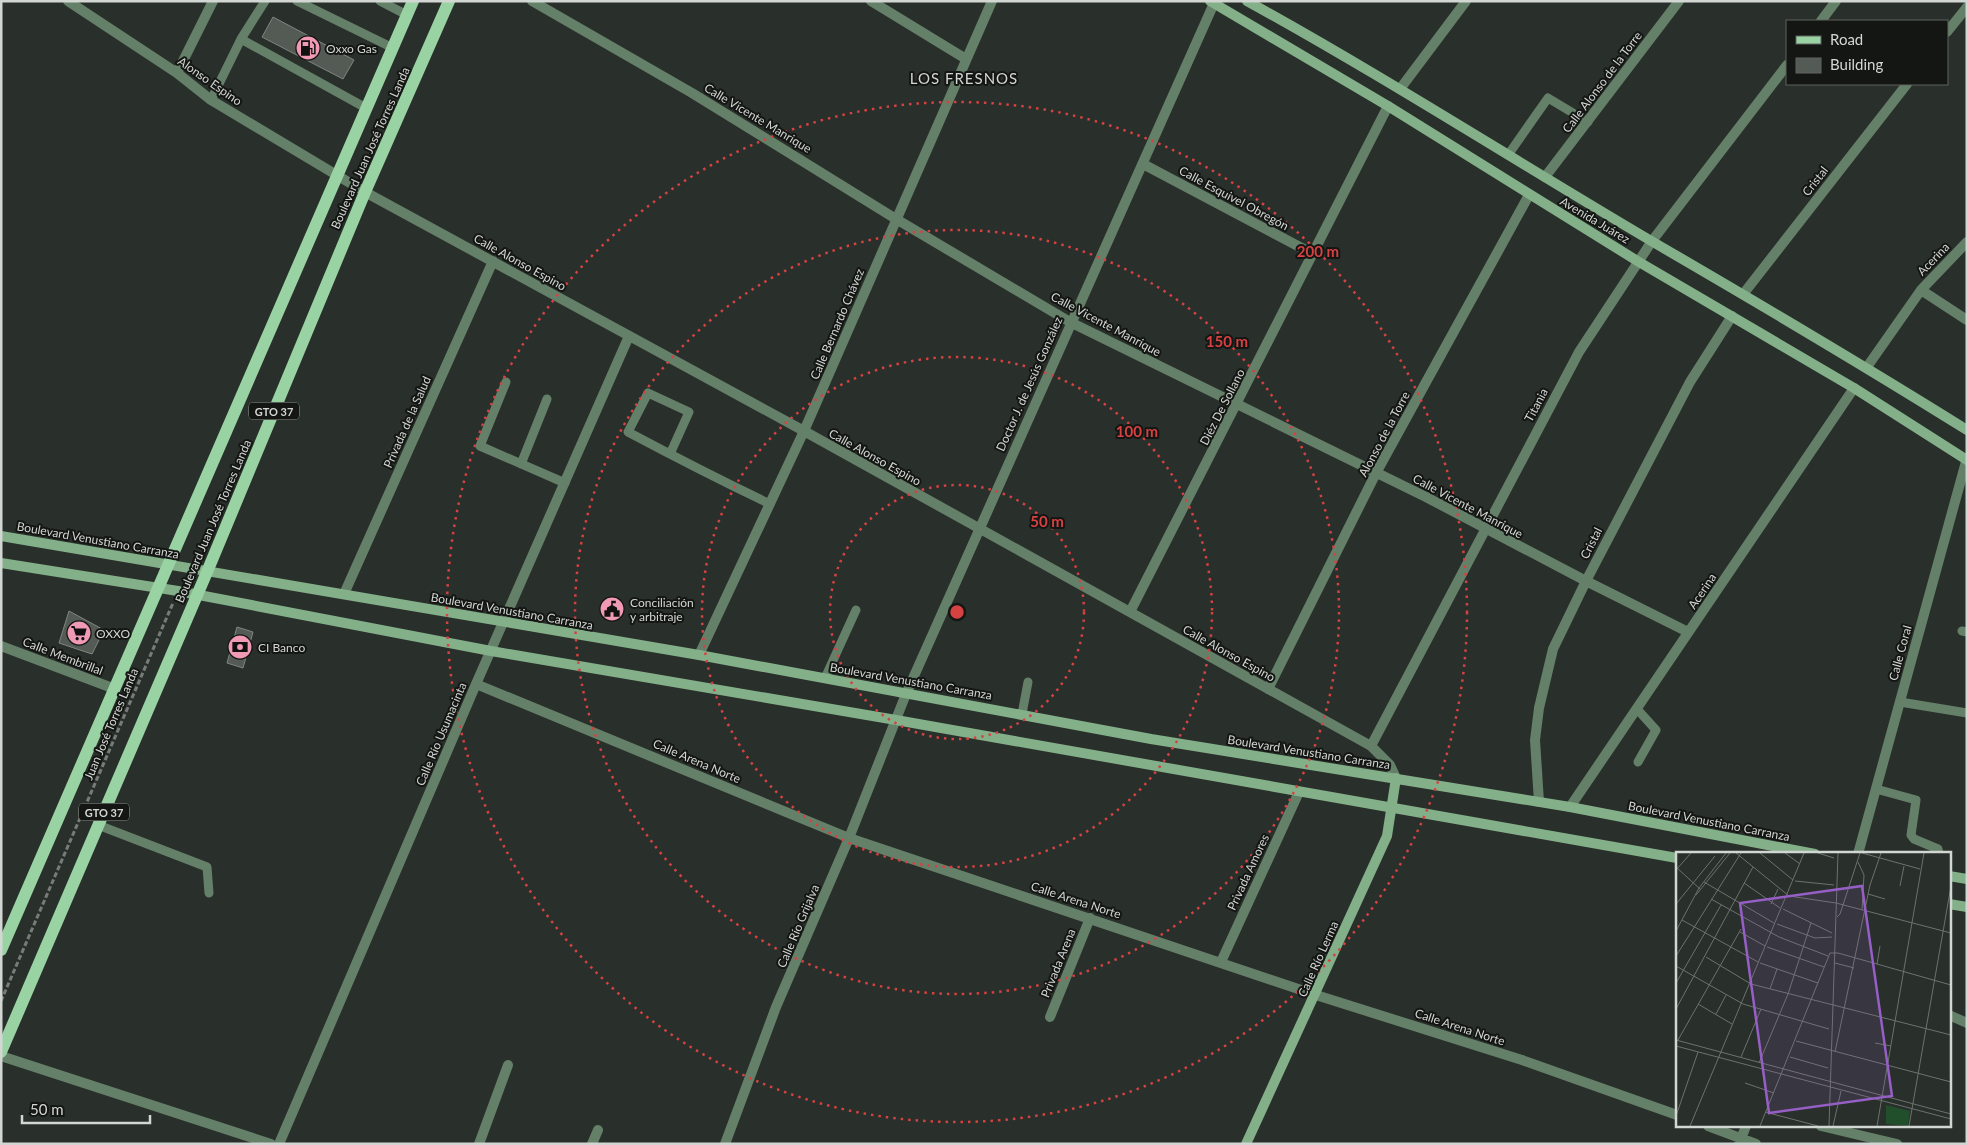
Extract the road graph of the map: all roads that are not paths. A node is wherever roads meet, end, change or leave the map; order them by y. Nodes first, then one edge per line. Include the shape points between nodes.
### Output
1 (68, 1) edge
2 (213, 1) edge
3 (265, 1) edge
4 (297, 1) edge
5 (380, 1) edge
6 (413, 1) edge
7 (449, 1) edge
8 (532, 1) edge
9 (871, 1) edge
10 (992, 1) edge
11 (1248, 1) edge
12 (1466, 1) edge
13 (1679, 1) edge
14 (1836, 1) edge
15 (1213, 2) edge
16 (1967, 7) edge
17 (407, 15) junction
18 (1821, 20) edge
19 (1948, 31) edge
20 (241, 39) junction
21 (393, 48) junction
22 (966, 59) junction
23 (1786, 67) edge
24 (177, 73) junction
25 (1906, 85) edge
26 (1400, 89) junction
27 (211, 100) junction
28 (1388, 106) junction
29 (366, 108) junction
30 (1588, 122) junction
31 (1508, 155) junction
32 (1143, 164) junction
33 (337, 176) junction
34 (1545, 177) junction
35 (365, 192) junction
36 (1529, 195) junction
37 (896, 219) junction
38 (1652, 242) junction
39 (1967, 242) edge
40 (1313, 254) junction
41 (493, 261) junction
42 (1639, 262) junction
43 (1921, 290) junction
44 (1744, 293) junction
45 (1732, 316) junction
46 (1967, 320) edge
47 (1070, 322) junction
48 (629, 336) junction
49 (1867, 367) junction
50 (506, 382) dead end
51 (1854, 388) junction
52 (547, 398) dead end
53 (1237, 405) junction
54 (1967, 430) edge
55 (804, 431) junction
56 (670, 454) junction
57 (1967, 459) edge
58 (521, 464) junction
59 (1376, 473) junction
60 (565, 483) junction
61 (770, 504) junction
62 (978, 529) junction
63 (1485, 529) junction
64 (1, 536) edge
65 (1, 563) edge
66 (170, 564) junction
67 (207, 572) junction
68 (1586, 581) junction
69 (158, 588) junction
70 (344, 594) junction
71 (196, 595) junction
72 (856, 610) dead end
73 (1130, 612) junction
74 (505, 623) junction
75 (1688, 632) junction
76 (1, 646) edge
77 (491, 651) junction
78 (699, 655) junction
79 (825, 678) junction
80 (1028, 682) dead end
81 (476, 684) junction
82 (1268, 689) junction
83 (115, 690) junction
84 (906, 694) junction
85 (1900, 702) junction
86 (1637, 709) junction
87 (1967, 713) edge
88 (1022, 714) junction
89 (896, 720) junction
90 (1371, 746) junction
91 (1638, 762) dead end
92 (1396, 778) junction
93 (1876, 789) junction
94 (1299, 792) junction
95 (1539, 802) junction
96 (1570, 807) junction
97 (1393, 808) junction
98 (98, 825) junction
99 (849, 838) junction
100 (1805, 852) edge
101 (1859, 852) edge
102 (1939, 852) edge
103 (1676, 858) edge
104 (1950, 876) edge
105 (1967, 878) edge
106 (210, 893) dead end
107 (1950, 904) edge
108 (1967, 907) edge
109 (1090, 918) junction
110 (1, 950) edge
111 (1220, 962) junction
112 (1316, 995) junction
113 (1950, 1015) edge
114 (1050, 1017) dead end
115 (1967, 1023) edge
116 (1, 1054) edge
117 (508, 1065) dead end
118 (1676, 1115) edge
119 (1712, 1128) edge
120 (1745, 1128) edge
121 (1829, 1128) edge
122 (598, 1130) dead end
123 (1740, 1141) edge
124 (270, 1144) edge
125 (279, 1144) edge
126 (479, 1144) edge
127 (592, 1144) edge
128 (725, 1144) edge
129 (1246, 1144) edge
130 (1756, 1144) edge
131 (1897, 1144) edge

1 - 24 street, Alonso Espino
2 - 24 street
3 - 20 lane
4 - 21 lane
5 - 17 lane
6 - 17 main road, Boulevard Juan José Torres Landa / GTO 37
7 - 35 main road, Boulevard Juan José Torres Landa / GTO 37
8 - 37 street, Calle Vicente Manrique via 700,98
9 - 22 street
10 - 22 street, Calle Bernardo Chávez
11 - 26 main road, Avenida Juárez
12 - 26 street
13 - 30 street, Calle Alonso de la Torre
14 - 18 street
15 - 28 main road, Avenida Juárez
15 - 32 street, Doctor J. de Jesús González
16 - 19 street
17 - 21 main road, Boulevard Juan José Torres Landa / GTO 37
20 - 27 lane
20 - 29 lane
21 - 29 main road, Boulevard Juan José Torres Landa / GTO 37
22 - 37 street, Calle Bernardo Chávez
23 - 38 street, Titania
24 - 27 street, Alonso Espino
25 - 44 street, Cristal
26 - 31 main road, Avenida Juárez
27 - 33 street, Alonso Espino
28 - 36 main road, Avenida Juárez
28 - 40 street, Diéz De Sollano
29 - 33 main road, Boulevard Juan José Torres Landa / GTO 37
30 - 31 lane via 1548,98
30 - 34 street, Calle Alonso de la Torre
31 - 34 main road, Avenida Juárez
32 - 40 street, Calle Esquivel Obregón
32 - 47 street, Doctor J. de Jesús González
33 - 35 street, Alonso Espino
33 - 66 main road, Boulevard Juan José Torres Landa / GTO 37
34 - 38 main road, Avenida Juárez
35 - 41 street, Calle Alonso Espino
35 - 67 main road, Boulevard Juan José Torres Landa / GTO 37
36 - 42 main road, Avenida Juárez
36 - 59 street, Alonso de la Torre
37 - 47 street, Calle Vicente Manrique
37 - 55 street, Calle Bernardo Chávez
38 - 42 street, Titania
38 - 44 main road, Avenida Juárez
39 - 43 street, Acerina
40 - 53 street, Diéz De Sollano
41 - 48 street, Calle Alonso Espino
41 - 70 street, Privada de la Salud
42 - 45 main road, Avenida Juárez
42 - 63 street, Titania via 1579,352
43 - 46 street
43 - 49 street, Acerina
44 - 49 main road, Avenida Juárez
45 - 51 main road, Avenida Juárez
45 - 68 street, Cristal via 1690,382
47 - 53 street, Calle Vicente Manrique
47 - 62 street, Doctor J. de Jesús González
48 - 55 street, Calle Alonso Espino
48 - 60 street, Calle Río Usumacinta
49 - 54 main road, Avenida Juárez
50 - 58 lane via 480,446
51 - 57 main road, Avenida Juárez
51 - 75 street, Acerina
52 - 58 lane
53 - 59 street, Calle Vicente Manrique
53 - 73 street, Diéz De Sollano
55 - 61 street, Calle Bernardo Chávez
55 - 62 street, Calle Alonso Espino
56 - 56 lane via 628,432 648,393 688,412
56 - 61 lane
57 - 85 street, Calle Coral
58 - 60 lane
59 - 63 street, Calle Vicente Manrique
59 - 82 street, Alonso de la Torre
60 - 74 street, Calle Río Usumacinta
61 - 78 street, Calle Bernardo Chávez
62 - 73 street, Calle Alonso Espino
62 - 84 street, Doctor J. de Jesús González
63 - 68 street, Calle Vicente Manrique
63 - 90 street, Titania
64 - 66 main road, Boulevard Venustiano Carranza
65 - 69 main road
66 - 67 main road, Boulevard Venustiano Carranza
66 - 69 main road, Boulevard Juan José Torres Landa / GTO 37
67 - 70 main road, Boulevard Venustiano Carranza
67 - 71 main road, Boulevard Juan José Torres Landa / GTO 37
68 - 75 street, Calle Vicente Manrique
68 - 95 street, Cristal via 1553,649 1543,686 1535,740
69 - 71 main road
69 - 83 main road, Boulevard Juan José Torres Landa / GTO 37
70 - 74 main road, Boulevard Venustiano Carranza
71 - 77 main road
71 - 98 main road, Boulevard Juan José Torres Landa / GTO 37
72 - 79 lane
73 - 82 street, Calle Alonso Espino
74 - 77 street, Calle Río Usumacinta
74 - 78 main road, Boulevard Venustiano Carranza
75 - 86 street, Acerina
76 - 83 street, Calle Membrillal
77 - 81 street, Calle Río Usumacinta
77 - 89 main road
78 - 79 main road, Boulevard Venustiano Carranza
79 - 84 main road, Boulevard Venustiano Carranza
80 - 88 lane
81 - 99 street, Calle Arena Norte
81 - 125 street, Calle Río Usumacinta
82 - 90 street, Calle Alonso Espino
83 - 110 main road, Boulevard Juan José Torres Landa / GTO 37
84 - 88 main road, Boulevard Venustiano Carranza
84 - 89 street, Doctor J. de Jesús González
85 - 87 lane
85 - 93 street, Calle Coral
86 - 91 lane via 1656,730
86 - 96 street, Acerina
88 - 92 main road, Boulevard Venustiano Carranza via 1151,739
89 - 94 main road
89 - 99 street, Calle Río Grijalva
90 - 92 street via 1390,765
92 - 95 main road, Boulevard Venustiano Carranza
92 - 97 main road, Calle Río Lerma
93 - 101 street, Calle Coral
93 - 102 lane via 1916,800 1911,835
94 - 97 main road
94 - 111 street, Privada Amores
95 - 96 main road, Boulevard Venustiano Carranza
96 - 100 main road, Boulevard Venustiano Carranza
97 - 103 main road
97 - 112 main road, Calle Río Lerma via 1387,836
98 - 106 lane via 207,867
98 - 116 main road, Boulevard Juan José Torres Landa / GTO 37
99 - 109 street, Calle Arena Norte
99 - 128 street, Calle Río Grijalva via 776,1007
104 - 105 main road
107 - 108 main road
109 - 111 street, Calle Arena Norte
109 - 114 street, Privada Arena
111 - 112 street, Calle Arena Norte
112 - 118 street, Calle Arena Norte via 1522,1060
112 - 129 main road, Calle Río Lerma
113 - 115 street
116 - 124 street
117 - 126 street
119 - 123 street
120 - 123 street
121 - 131 street
122 - 127 street
123 - 130 street

